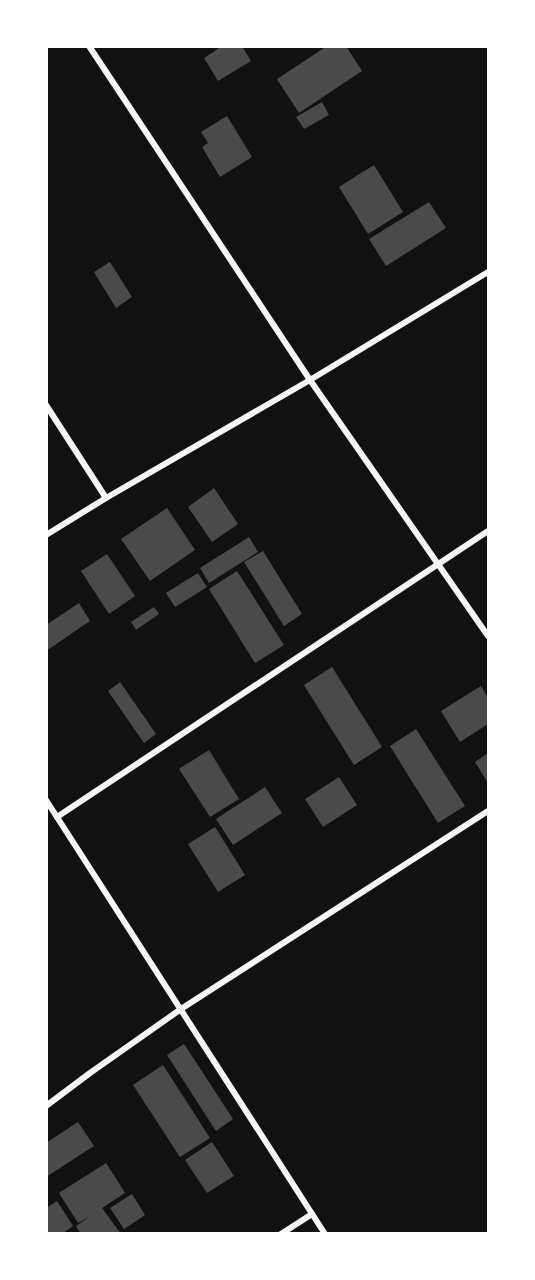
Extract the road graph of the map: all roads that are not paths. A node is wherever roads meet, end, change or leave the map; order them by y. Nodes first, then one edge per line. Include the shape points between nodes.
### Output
1 (89, 46) edge
2 (489, 272) edge
3 (310, 380) junction
4 (46, 405) edge
5 (106, 498) junction
6 (489, 531) edge
7 (46, 535) edge
8 (438, 564) junction
9 (489, 636) edge
10 (46, 800) edge
11 (489, 811) edge
12 (57, 817) junction
13 (181, 1009) junction
14 (46, 1106) edge
15 (312, 1214) junction
16 (281, 1233) edge
17 (325, 1233) edge

1 - 3 street
2 - 3 street
3 - 5 street
3 - 8 street
4 - 5 street
5 - 7 street
6 - 8 street
8 - 9 street
8 - 12 street
10 - 12 street
11 - 13 street
12 - 13 street
13 - 14 street
13 - 15 street
15 - 16 street
15 - 17 street

